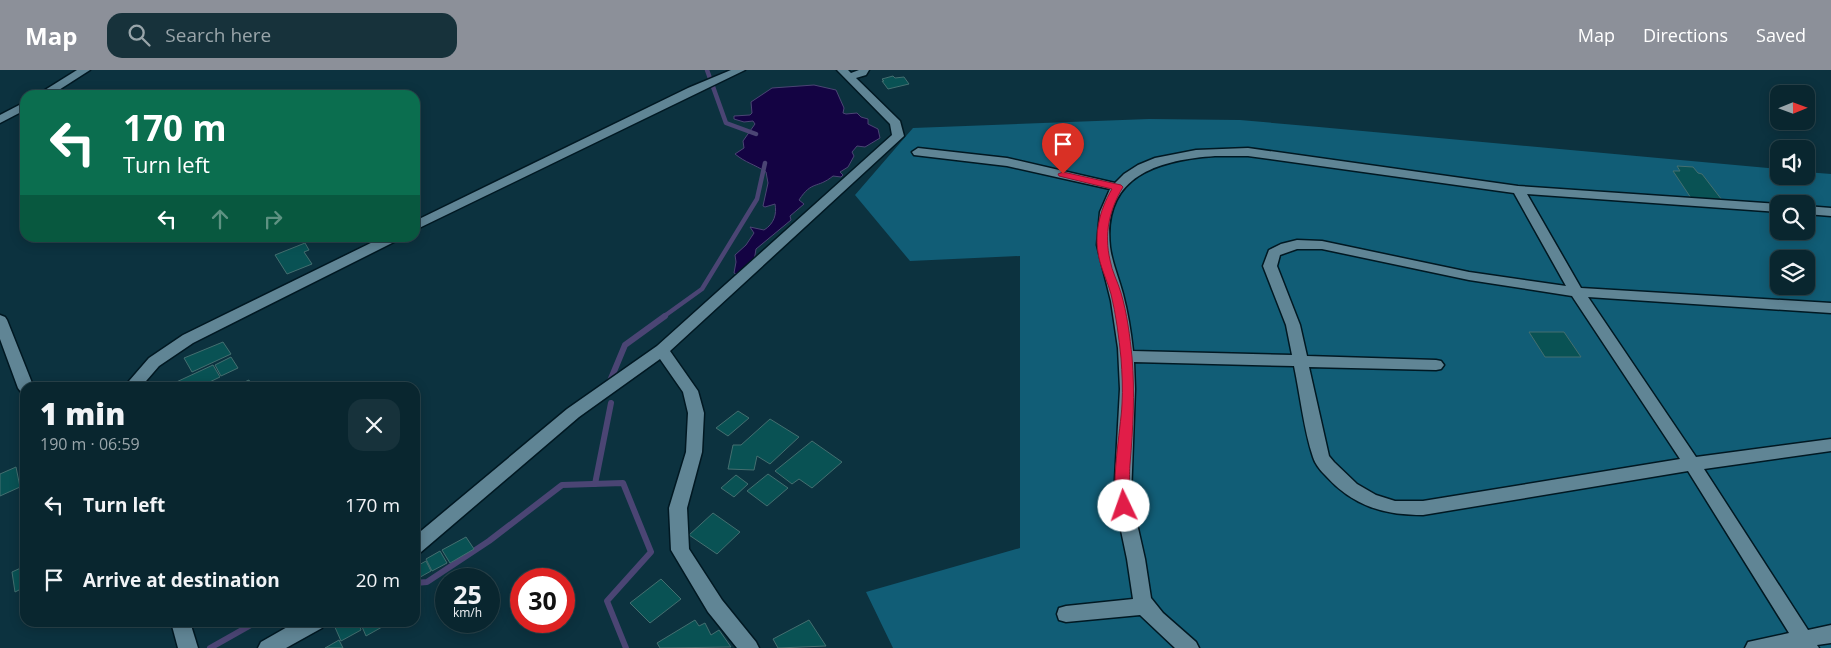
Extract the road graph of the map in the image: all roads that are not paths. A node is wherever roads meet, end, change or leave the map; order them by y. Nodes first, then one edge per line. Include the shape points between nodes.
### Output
1 (85, 70) edge
2 (740, 70) edge
3 (864, 70) edge
4 (846, 74) edge
5 (51, 90) edge
6 (20, 108) edge
7 (0, 120) edge
8 (918, 152) dead end
9 (1118, 187) junction
10 (1518, 190) junction
11 (1770, 207) edge
12 (1815, 211) edge
13 (1831, 212) edge
14 (420, 224) edge
15 (384, 242) edge
16 (1577, 292) junction
17 (1831, 308) edge
18 (0, 320) edge
19 (662, 350) junction
20 (1126, 356) junction
21 (1302, 361) junction
22 (1436, 365) dead end
23 (24, 382) edge
24 (136, 382) edge
25 (1831, 445) edge
26 (1692, 464) junction
27 (420, 543) edge
28 (1144, 606) junction
29 (1066, 614) dead end
30 (305, 627) edge
31 (1831, 634) edge
32 (1806, 643) edge
33 (268, 648) edge
34 (749, 648) edge
35 (1189, 648) edge
36 (1755, 648) edge

1 - 5 street
2 - 14 street
3 - 4 street
4 - 19 street via 896,123 898,136
6 - 7 street
8 - 9 street via 1007,162
9 - 10 street via 1131,175 1165,159 1225,151 1270,154
9 - 20 street via 1104,220 1102,240 1116,294
10 - 11 street
10 - 16 street
12 - 13 street
15 - 24 street via 188,339 154,362
16 - 17 street
16 - 21 street via 1469,276 1322,245 1286,246 1274,253 1270,266 1293,325
16 - 26 street
18 - 23 street
19 - 27 street via 574,413
19 - 34 street via 690,391 696,413 694,452 678,508 680,550 715,606
20 - 21 street
20 - 28 street via 1128,403 1122,489
21 - 22 street
21 - 26 street via 1322,458 1334,476 1358,495 1392,507 1423,508
25 - 26 street
26 - 32 street
28 - 29 street
28 - 35 street
30 - 33 street
31 - 32 street
32 - 36 street

